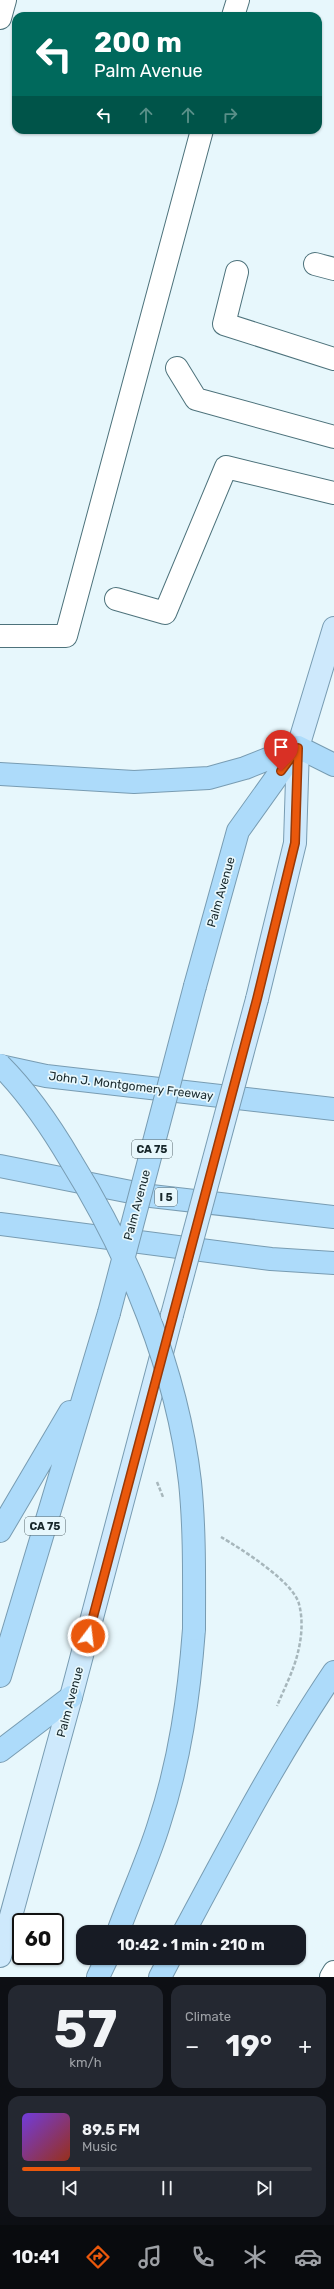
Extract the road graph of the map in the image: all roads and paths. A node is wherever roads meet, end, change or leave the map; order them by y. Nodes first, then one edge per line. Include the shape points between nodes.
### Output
1 (5, 0) edge
2 (238, 0) edge
3 (234, 12) edge
4 (0, 18) edge
5 (201, 134) edge
6 (237, 272) dead end
7 (334, 359) edge
8 (177, 368) dead end
9 (334, 437) edge
10 (334, 493) edge
11 (116, 599) dead end
12 (334, 628) edge
13 (0, 636) edge
14 (298, 748) junction
15 (334, 765) edge
16 (0, 774) edge
17 (0, 1066) edge
18 (334, 1109) edge
19 (0, 1166) edge
20 (334, 1217) edge
21 (0, 1224) edge
22 (334, 1263) edge
23 (90, 1376) junction
24 (156, 1480) dead end
25 (164, 1498) dead end
26 (0, 1532) edge
27 (216, 1534) dead end
28 (334, 1672) edge
29 (0, 1676) edge
30 (71, 1697) junction
31 (276, 1710) dead end
32 (0, 1751) edge
33 (121, 1925) edge
34 (188, 1925) edge
35 (0, 1956) edge
36 (104, 1965) edge
37 (166, 1965) edge
38 (334, 1972) edge
39 (98, 1977) edge
40 (160, 1977) edge
41 (331, 1977) edge

1 - 4 street
2 - 3 street
5 - 13 street via 66,636
6 - 7 street via 224,324
8 - 9 street via 196,399
10 - 11 street via 226,467 165,613
12 - 14 main road, Palm Avenue
14 - 15 highway
14 - 16 highway via 245,768 209,778 134,782
14 - 23 highway, Palm Avenue / CA 75, bridge via 238,831
14 - 30 main road, Palm Avenue, bridge via 295,843 257,999
17 - 18 highway, John J. Montgomery Freeway via 46,1076
17 - 33 highway, bridge via 35,1106 91,1193 119,1245 158,1345 182,1436 190,1482 194,1543 194,1629 189,1693 176,1762 159,1824
19 - 20 highway, I 5 via 152,1196
21 - 22 highway via 271,1259
23 - 26 highway
23 - 29 highway, Palm Avenue / CA 75
24 - 25 path via 160,1494
27 - 31 path via 254,1558 286,1584 299,1602 302,1628 298,1654
28 - 34 highway via 307,1712
30 - 32 highway
30 - 35 main road, Palm Avenue
36 - 39 highway
37 - 40 highway
38 - 41 street

